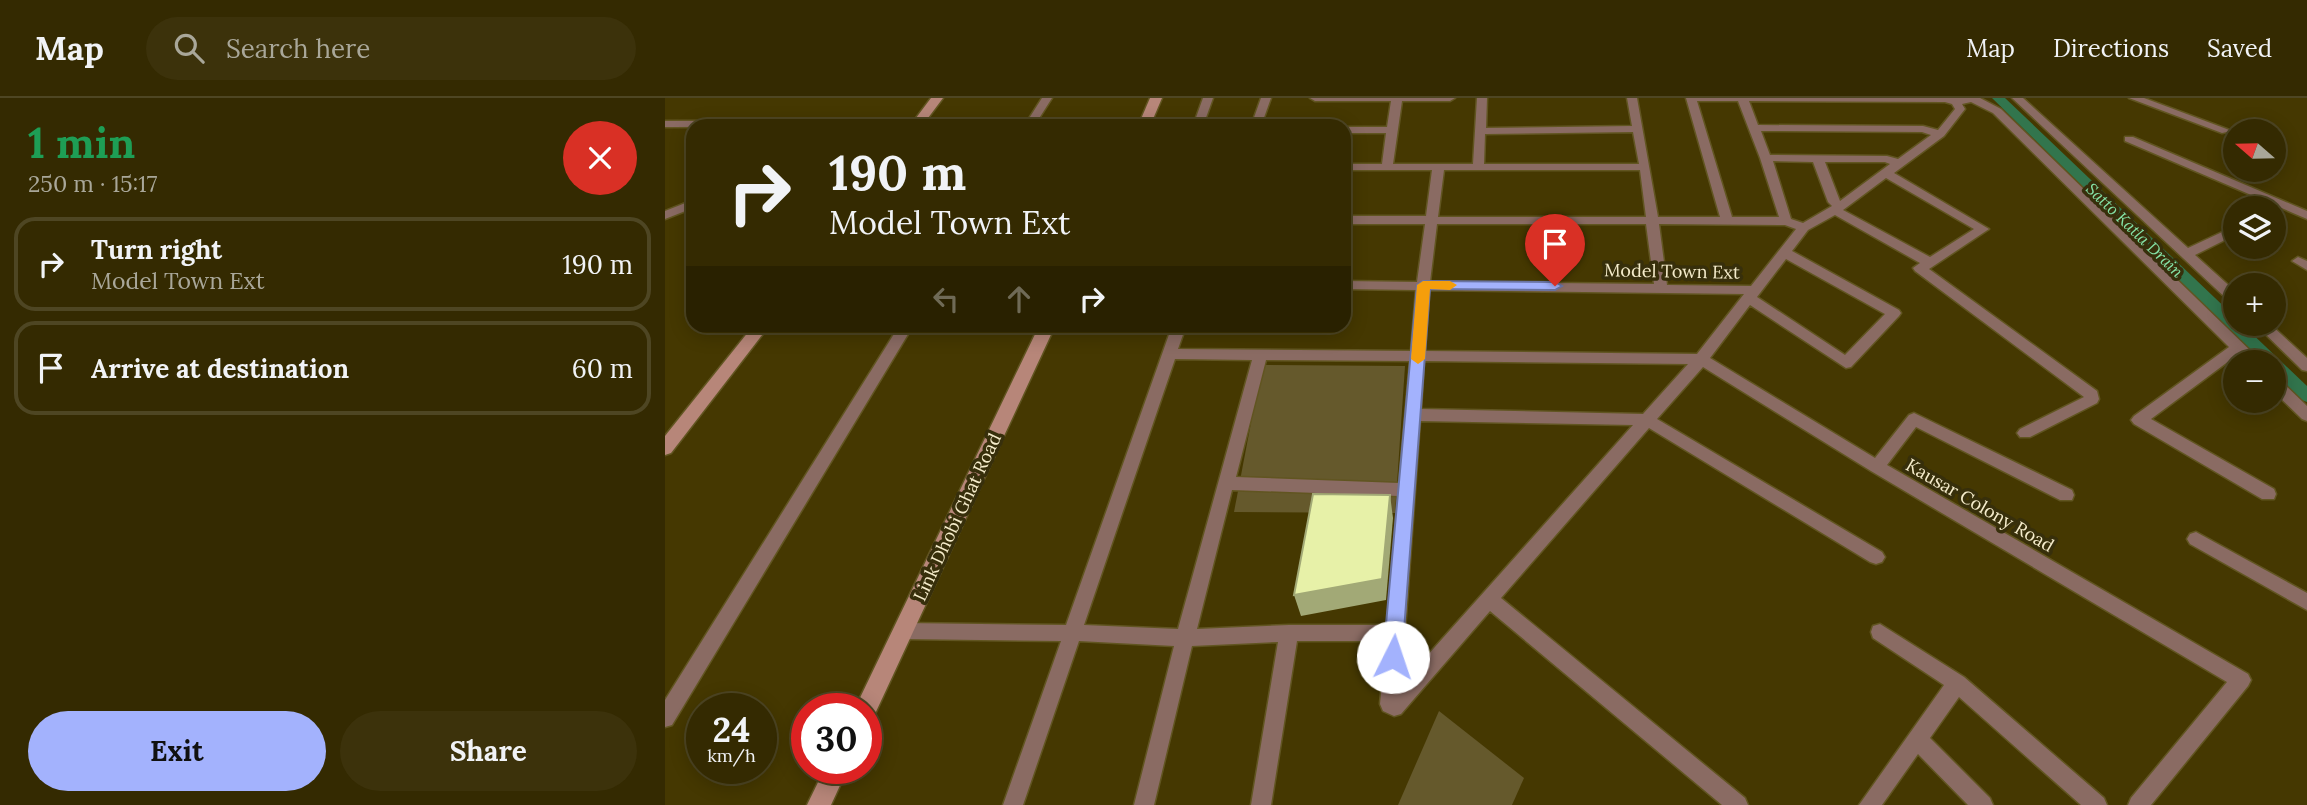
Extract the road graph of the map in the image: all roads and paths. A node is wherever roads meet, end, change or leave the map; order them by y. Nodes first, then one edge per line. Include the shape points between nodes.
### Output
1 (937, 98) edge
2 (1047, 98) edge
3 (1156, 98) edge
4 (1209, 98) edge
5 (1266, 98) edge
6 (1315, 98) edge
7 (1397, 98) edge
8 (1450, 98) edge
9 (1482, 98) edge
10 (1632, 98) edge
11 (1691, 98) edge
12 (1973, 98) edge
13 (2017, 98) edge
14 (2134, 98) edge
15 (1742, 99) edge
16 (1858, 99) edge
17 (1912, 99) edge
18 (1956, 102) junction
19 (921, 119) edge
20 (1034, 119) edge
21 (1147, 119) edge
22 (1201, 119) edge
23 (1258, 119) edge
24 (665, 124) edge
25 (686, 124) edge
26 (1754, 128) junction
27 (1637, 129) junction
28 (1351, 130) edge
29 (2223, 130) edge
30 (1392, 131) junction
31 (1479, 131) junction
32 (1940, 134) junction
33 (2129, 139) dead end
34 (1766, 158) junction
35 (1818, 159) junction
36 (1898, 163) junction
37 (1351, 167) edge
38 (1387, 167) junction
39 (1645, 167) junction
40 (1478, 168) junction
41 (1438, 169) junction
42 (1885, 173) junction
43 (2267, 196) edge
44 (2286, 204) edge
45 (686, 207) edge
46 (1837, 208) junction
47 (665, 215) edge
48 (2307, 215) edge
49 (1351, 220) edge
50 (1727, 221) junction
51 (1786, 221) junction
52 (1430, 222) junction
53 (1653, 222) junction
54 (1804, 227) junction
55 (2223, 236) edge
56 (1785, 253) junction
57 (2186, 254) junction
58 (1930, 263) junction
59 (1351, 285) edge
60 (1423, 285) junction
61 (1661, 287) junction
62 (2223, 288) edge
63 (1753, 294) junction
64 (755, 333) edge
65 (902, 333) edge
66 (1044, 333) edge
67 (1177, 333) edge
68 (2275, 336) edge
69 (2238, 347) junction
70 (2241, 350) edge
71 (1171, 354) junction
72 (1260, 355) junction
73 (1418, 356) junction
74 (1701, 359) junction
75 (2307, 366) edge
76 (2286, 395) edge
77 (1415, 415) junction
78 (2307, 415) edge
79 (1647, 420) junction
80 (2025, 433) dead end
81 (665, 448) edge
82 (1877, 467) junction
83 (1226, 483) junction
84 (1406, 491) junction
85 (2268, 494) dead end
86 (2066, 495) dead end
87 (2196, 539) dead end
88 (1876, 557) dead end
89 (1489, 599) junction
90 (2307, 603) edge
91 (904, 631) junction
92 (1880, 632) dead end
93 (1075, 633) junction
94 (1289, 633) junction
95 (1394, 633) junction
96 (1185, 638) junction
97 (1957, 683) junction
98 (874, 693) edge
99 (665, 718) edge
100 (1916, 738) junction
101 (829, 784) edge
102 (819, 805) edge
103 (1013, 805) edge
104 (1144, 805) edge
105 (1261, 805) edge
106 (1738, 805) edge
107 (1869, 805) edge
108 (1983, 805) edge
109 (2097, 805) edge
110 (2138, 805) edge

1 - 19 street
2 - 20 street
3 - 21 street
4 - 22 street
5 - 23 street
6 - 7 street
7 - 8 street
7 - 30 street
9 - 31 street
10 - 27 street
11 - 15 street
11 - 50 street
12 - 18 street
12 - 69 street via 1997,111
13 - 57 street
14 - 29 street
15 - 16 street
15 - 26 street
16 - 17 street
17 - 18 street
18 - 32 street, Model Town Ext via 1960,109
24 - 25 street
26 - 32 street via 1923,128
26 - 34 street
27 - 31 street
27 - 39 street
28 - 30 street
30 - 38 street
31 - 40 street
32 - 36 street, Model Town Ext
33 - 43 street
34 - 35 street
34 - 51 street
35 - 36 street
35 - 46 street
36 - 42 street, Model Town Ext
37 - 38 street
38 - 41 street
39 - 40 street
39 - 53 street
40 - 41 street
41 - 52 street
42 - 46 street, Model Town Ext
42 - 58 street via 1983,229
44 - 48 street
45 - 47 street
46 - 54 street, Model Town Ext
46 - 58 street
49 - 52 street
50 - 51 street
50 - 53 street
51 - 54 street
52 - 53 street
52 - 60 street
53 - 61 street
54 - 56 street, Model Town Ext
55 - 57 street
56 - 63 street, Model Town Ext
56 - 63 street via 1894,313 1846,363
57 - 62 street
58 - 80 street via 1920,268 2092,395
59 - 60 street, Model Town Ext
60 - 61 street, Model Town Ext
60 - 73 street
61 - 63 street, Model Town Ext
63 - 74 street
64 - 81 street
65 - 99 street
66 - 91 street, Link Dhobi Ghat Road
67 - 71 street
68 - 75 street
69 - 70 street
69 - 85 street via 2140,420
71 - 72 street
71 - 93 street
72 - 73 street
72 - 83 street
73 - 74 street
73 - 77 street
74 - 79 street
74 - 82 street, Kausar Colony Road
76 - 78 street
77 - 79 street
77 - 84 street
79 - 88 street
79 - 89 street
82 - 86 street via 1914,419
82 - 110 street, Kausar Colony Road via 2241,680
83 - 84 street
83 - 96 street
84 - 95 street
87 - 90 street
89 - 95 street via 1394,707 1390,704
89 - 106 street
91 - 93 street
91 - 98 street, Link Dhobi Ghat Road
92 - 97 street
93 - 96 street
93 - 103 street
94 - 95 street
94 - 96 street
94 - 105 street
96 - 104 street
97 - 100 street
97 - 109 street
100 - 107 street
100 - 108 street
101 - 102 street

